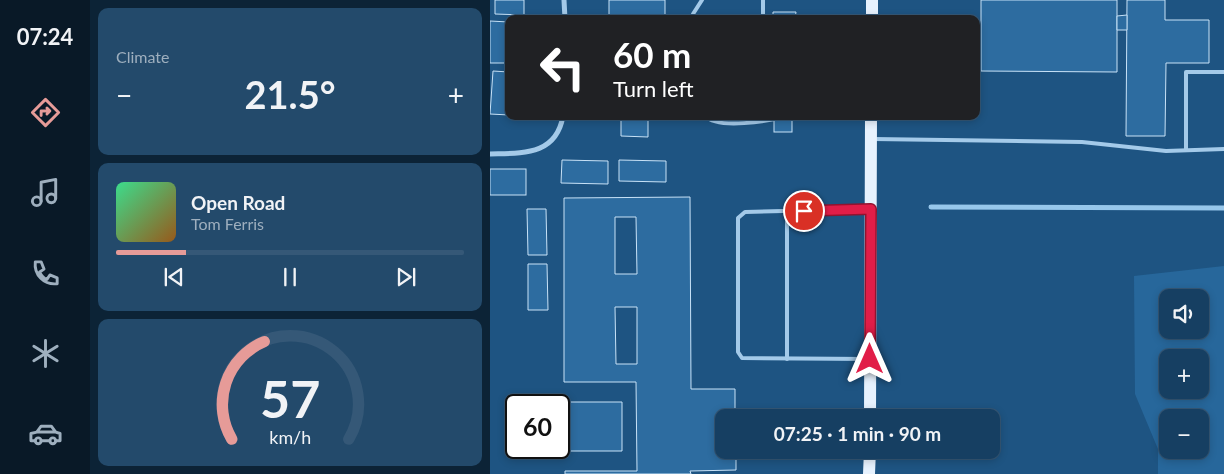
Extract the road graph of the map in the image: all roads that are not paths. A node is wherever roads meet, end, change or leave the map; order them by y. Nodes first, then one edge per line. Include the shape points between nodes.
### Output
1 (564, 0) edge
2 (702, 0) edge
3 (763, 0) edge
4 (872, 0) edge
5 (564, 15) edge
6 (694, 15) edge
7 (763, 15) edge
8 (872, 15) edge
9 (1224, 72) edge
10 (562, 120) edge
11 (712, 120) edge
12 (770, 120) edge
13 (871, 120) edge
14 (762, 122) joint
15 (871, 139) junction
16 (1224, 149) edge
17 (1186, 150) junction
18 (490, 154) edge
19 (871, 209) junction
20 (787, 211) junction
21 (786, 359) junction
22 (870, 359) junction
23 (870, 409) edge
24 (870, 459) edge
25 (870, 474) edge

1 - 5 street
2 - 6 lane
3 - 7 lane
4 - 8 main road
9 - 17 lane via 1186,72
10 - 18 street via 552,141 537,150
11 - 14 lane
12 - 14 lane
13 - 15 main road
15 - 17 lane via 1082,142 1166,151
15 - 19 main road
16 - 17 lane
19 - 20 lane
19 - 22 main road
20 - 21 lane
20 - 21 lane via 745,212 738,218 738,352 742,358
21 - 22 lane
22 - 23 main road
24 - 25 main road

